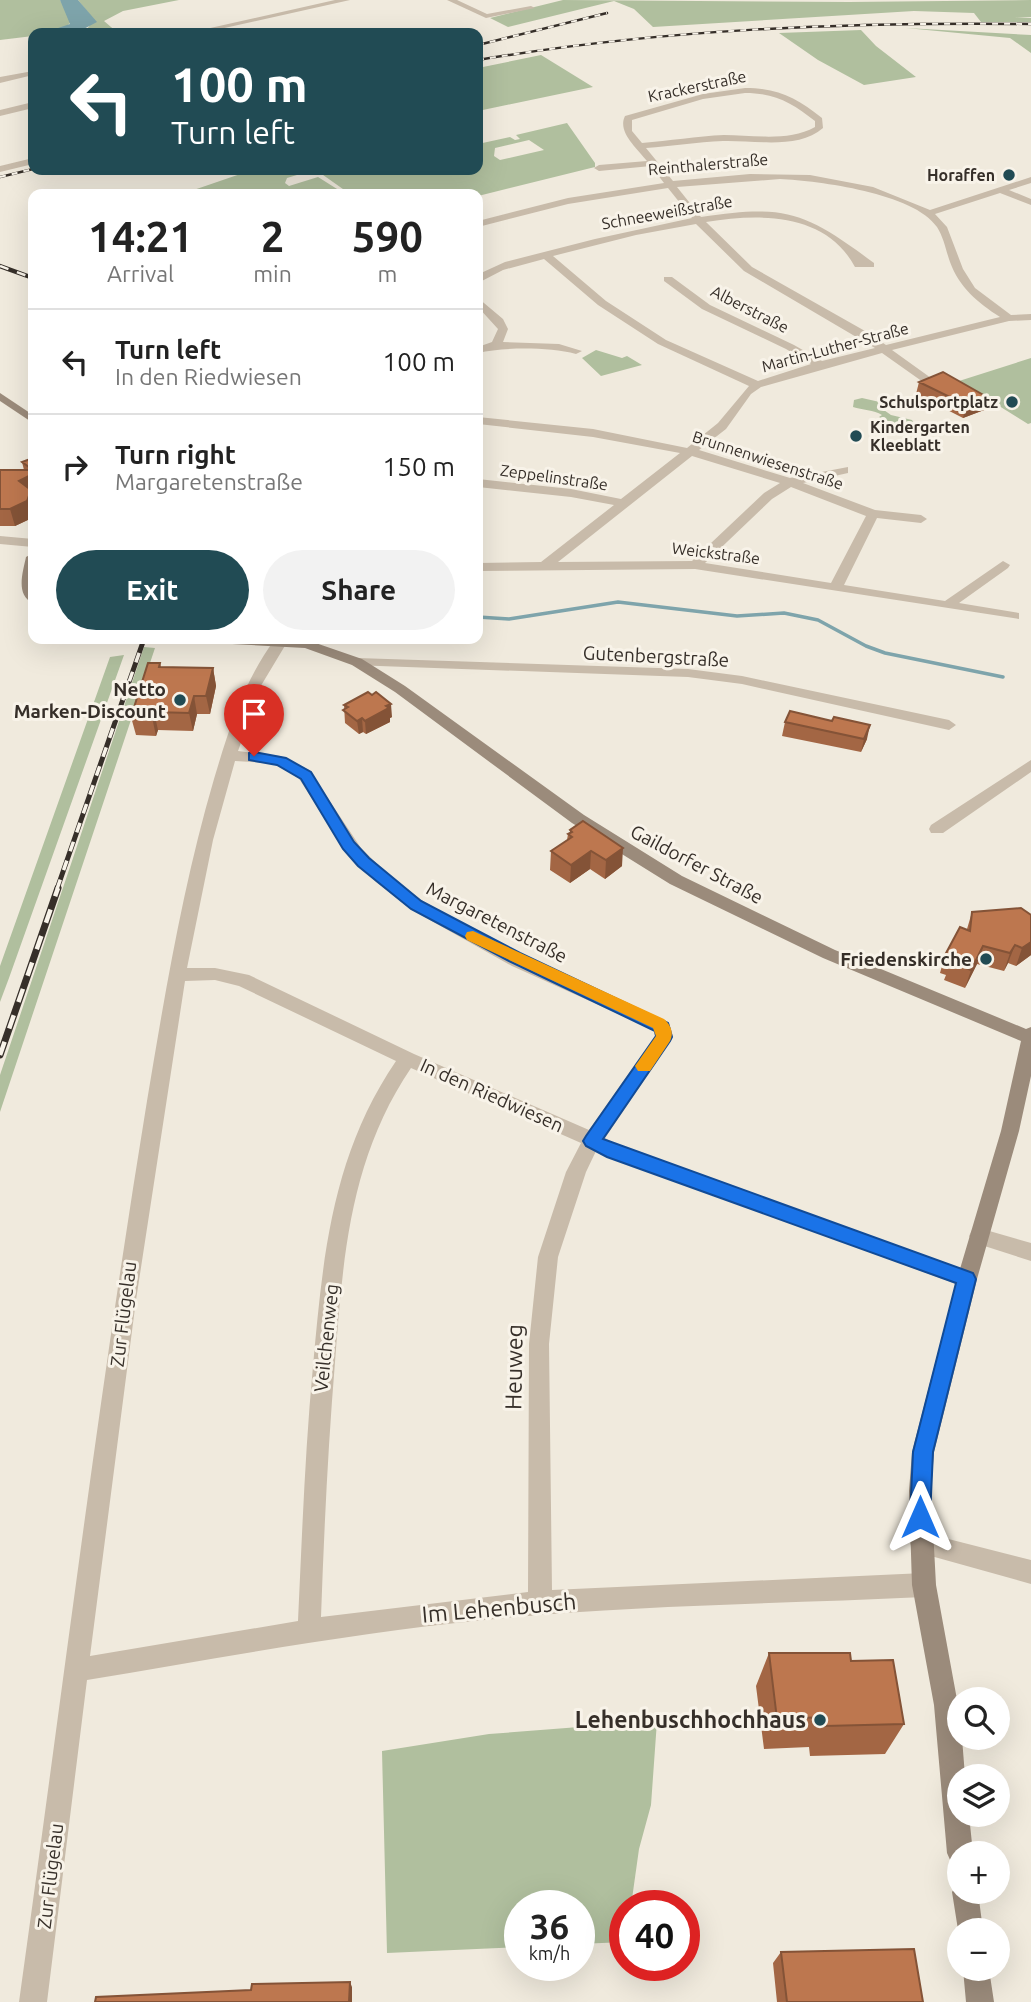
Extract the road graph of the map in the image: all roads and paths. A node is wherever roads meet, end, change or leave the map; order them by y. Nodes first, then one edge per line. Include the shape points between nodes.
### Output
1 (346, 0) edge
2 (452, 0) edge
3 (531, 8) dead end
4 (215, 28) edge
5 (28, 74) edge
6 (0, 80) edge
7 (28, 106) edge
8 (0, 113) edge
9 (642, 146) junction
10 (28, 162) edge
11 (653, 163) junction
12 (599, 167) dead end
13 (1, 169) edge
14 (1031, 180) edge
15 (669, 184) junction
16 (1003, 191) junction
17 (1031, 202) edge
18 (929, 213) junction
19 (698, 220) junction
20 (483, 223) edge
21 (545, 255) junction
22 (858, 256) dead end
23 (483, 278) edge
24 (668, 279) dead end
25 (483, 307) edge
26 (1031, 317) edge
27 (1009, 318) junction
28 (497, 344) junction
29 (483, 348) edge
30 (883, 350) junction
31 (576, 351) dead end
32 (820, 365) junction
33 (927, 380) edge
34 (757, 385) junction
35 (0, 396) edge
36 (28, 416) edge
37 (483, 421) edge
38 (691, 452) junction
39 (844, 470) dead end
40 (790, 482) junction
41 (483, 484) edge
42 (625, 504) junction
43 (873, 514) junction
44 (920, 519) dead end
45 (28, 532) edge
46 (0, 533) edge
47 (0, 540) edge
48 (28, 543) edge
49 (695, 565) junction
50 (1003, 565) dead end
51 (545, 566) junction
52 (483, 567) edge
53 (836, 587) junction
54 (949, 604) junction
55 (1014, 616) dead end
56 (279, 644) edge
57 (307, 644) edge
58 (357, 662) junction
59 (949, 726) dead end
60 (229, 756) junction
61 (1031, 765) edge
62 (937, 829) dead end
63 (177, 975) junction
64 (1031, 1037) edge
65 (408, 1059) junction
66 (592, 1141) junction
67 (979, 1236) junction
68 (1031, 1252) edge
69 (967, 1279) junction
70 (920, 1543) junction
71 (1031, 1572) edge
72 (924, 1585) junction
73 (540, 1603) junction
74 (309, 1632) junction
75 (77, 1670) junction
76 (959, 1841) edge
77 (977, 1981) edge
78 (33, 2002) edge
79 (979, 2002) edge

1 - 4 street
2 - 3 street via 486,16
5 - 6 street
7 - 8 street
9 - 9 street, Krackerstraße via 805,136 819,128 819,120 780,94 741,90 628,118 628,131
9 - 11 street, Krackerstraße
10 - 13 street
11 - 12 street
11 - 15 street, Krackerstraße
14 - 16 street
15 - 18 street, Reinthalerstraße via 763,175 818,178 868,189
15 - 19 street, Krackerstraße
15 - 20 street, Reinthalerstraße via 554,203
16 - 17 street
16 - 18 street
18 - 27 street via 947,234 968,285
19 - 21 street, Schneeweißstraße via 622,233
19 - 22 street, Schneeweißstraße via 741,215 787,217 820,228
19 - 30 street, Krackerstraße via 748,269
21 - 23 street, Schneeweißstraße
21 - 34 street via 602,303 662,342
24 - 32 street, Alberstraße via 706,307
25 - 28 street via 503,329
26 - 27 street, Martin-Luther-Straße
27 - 30 street, Martin-Luther-Straße
28 - 29 street
28 - 31 street
30 - 32 street, Martin-Luther-Straße
30 - 33 street, Krackerstraße
32 - 34 street, Martin-Luther-Straße
34 - 38 street, Martin-Luther-Straße via 722,426
35 - 36 main road
37 - 38 street, Brunnenwiesenstraße via 593,433
38 - 40 street, Brunnenwiesenstraße
38 - 42 street, Martin-Luther-Straße
39 - 40 street
40 - 43 street, Brunnenwiesenstraße
40 - 49 street via 768,496
41 - 42 street, Zeppelinstraße
42 - 51 street, Martin-Luther-Straße
43 - 44 street, Brunnenwiesenstraße
43 - 53 street
45 - 46 street
47 - 48 street
49 - 51 street, Weickstraße
49 - 53 street, Weickstraße
50 - 54 street
51 - 52 street, Weickstraße
53 - 54 street, Weickstraße
54 - 55 street, Weickstraße
56 - 60 street, Zur Flügelau via 248,697
57 - 58 main road, Gaildorfer Straße
58 - 59 street, Gutenbergstraße via 688,673 742,680
58 - 64 main road, Gaildorfer Straße via 578,819 676,880 829,954
60 - 63 street, Zur Flügelau via 205,836
60 - 66 street, Margaretenstraße via 269,758 296,768 314,786 348,845 416,905 663,1028 664,1037
61 - 62 street
63 - 65 street, In den Riedwiesen via 243,980
63 - 75 street, Zur Flügelau via 133,1238
64 - 67 main road
65 - 66 street, In den Riedwiesen
65 - 74 street, Veilchenweg via 369,1124 337,1247 319,1410
66 - 69 street, In den Riedwiesen
66 - 73 street, Heuweg via 559,1219 543,1293 538,1383
67 - 68 street
67 - 69 main road
69 - 70 main road via 923,1452
70 - 71 street
70 - 72 main road
72 - 73 street, Im Lehenbusch
72 - 76 main road via 946,1705
73 - 74 street, Im Lehenbusch
74 - 75 street, Im Lehenbusch
75 - 78 street, Zur Flügelau
77 - 79 main road

